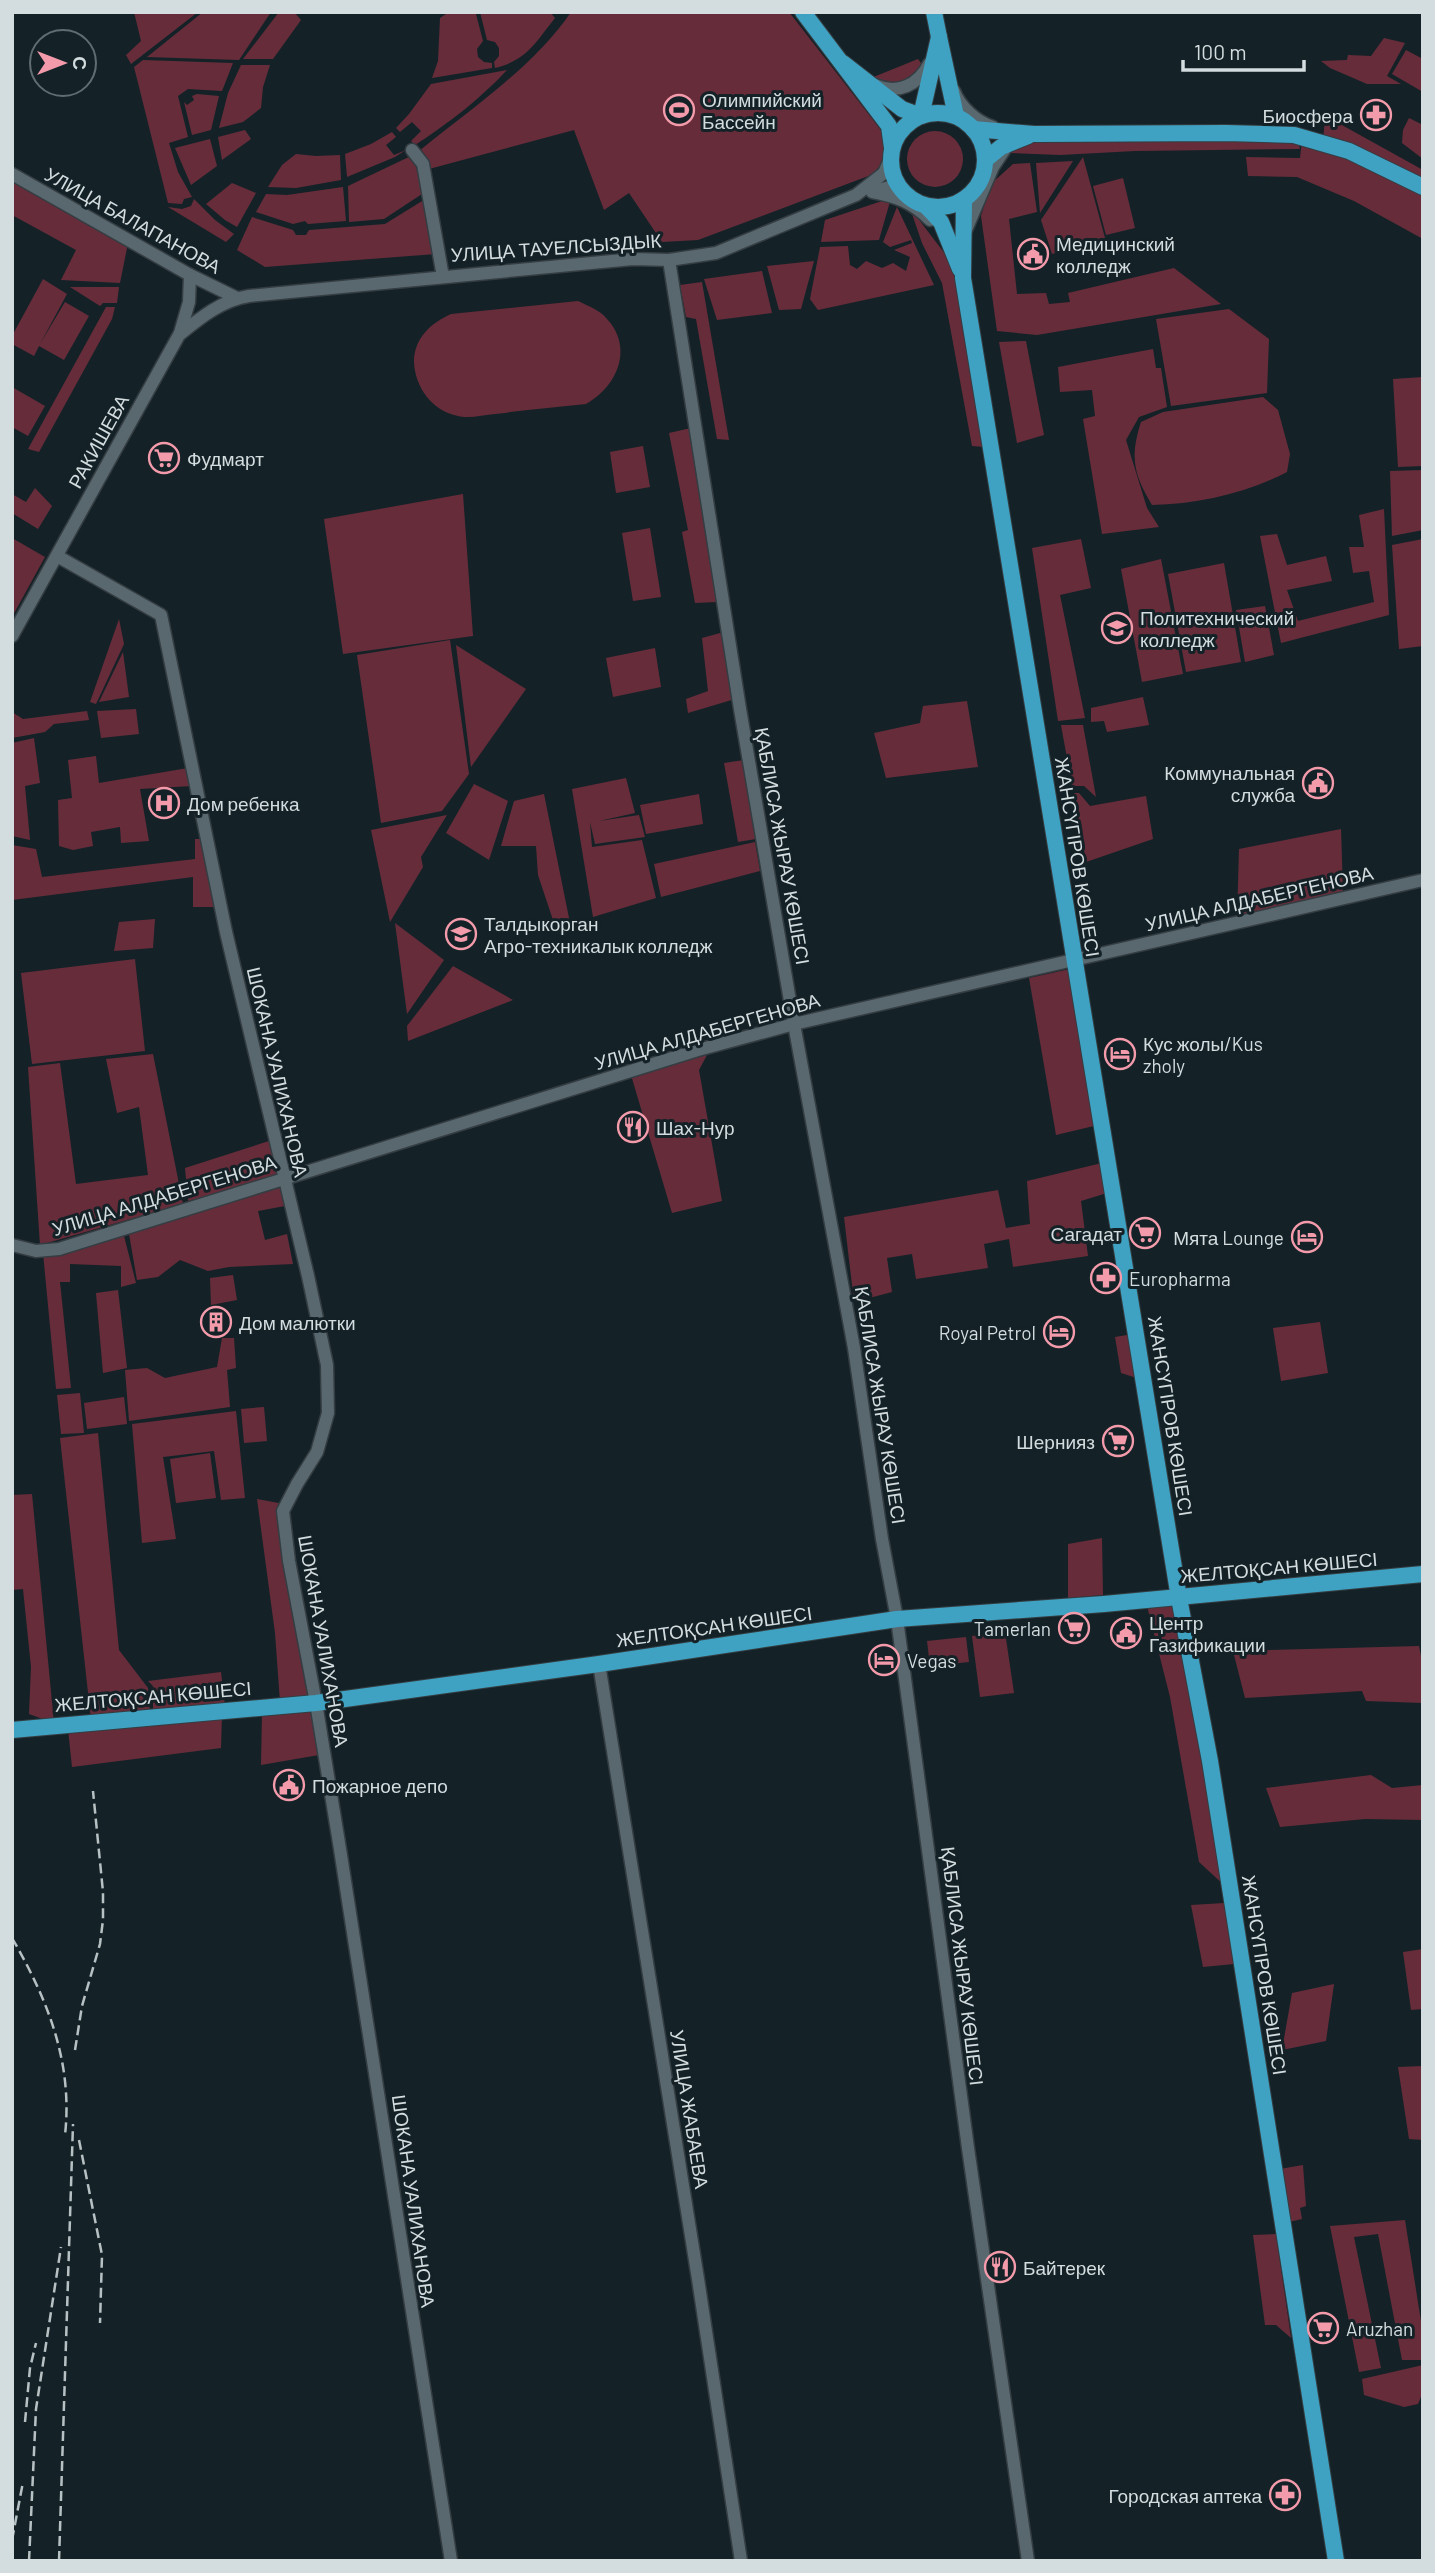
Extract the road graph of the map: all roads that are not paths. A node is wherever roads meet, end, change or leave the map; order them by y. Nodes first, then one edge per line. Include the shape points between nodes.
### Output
1 (803, 12) edge
2 (934, 12) edge
3 (938, 43) junction
4 (843, 63) junction
5 (945, 72) junction
6 (867, 81) junction
7 (921, 116) junction
8 (956, 116) junction
9 (884, 119) junction
10 (974, 129) junction
11 (1013, 138) junction
12 (412, 150) dead end
13 (891, 157) junction
14 (985, 160) junction
15 (12, 174) edge
16 (898, 185) junction
17 (1423, 187) edge
18 (872, 188) junction
19 (964, 199) junction
20 (926, 206) junction
21 (956, 238) junction
22 (669, 260) junction
23 (190, 275) junction
24 (443, 277) junction
25 (243, 297) junction
26 (179, 335) junction
27 (57, 556) junction
28 (12, 636) edge
29 (1423, 880) edge
30 (1073, 962) junction
31 (794, 1024) junction
32 (284, 1178) junction
33 (12, 1245) edge
34 (1423, 1574) edge
35 (1179, 1598) junction
36 (897, 1619) junction
37 (599, 1664) junction
38 (316, 1703) junction
39 (12, 1730) edge
40 (451, 2561) edge
41 (741, 2561) edge
42 (1028, 2561) edge
43 (1336, 2561) edge

1 - 4 main road
2 - 3 main road
3 - 5 main road
3 - 6 street via 922,78 914,84 889,89
3 - 7 main road
4 - 6 main road
4 - 9 main road
5 - 8 main road
5 - 11 street via 957,99 982,124
6 - 7 main road via 902,109
7 - 8 main road
7 - 13 main road via 900,132
8 - 10 main road
9 - 13 main road via 889,126
9 - 18 street via 890,143 887,160
10 - 11 main road
10 - 14 main road
11 - 14 main road
11 - 17 main road via 1034,134 1294,135 1349,151
11 - 21 street
12 - 24 street via 423,164
13 - 16 main road
13 - 18 street, УЛИЦА ТАУЕЛСЫЗДЫК
14 - 19 main road via 976,189
15 - 23 street, УЛИЦА БАЛАПАНОВА
16 - 18 street, УЛИЦА ТАУЕЛСЫЗДЫК
16 - 20 main road
18 - 21 street via 910,204
18 - 22 street, УЛИЦА ТАУЕЛСЫЗДЫК via 716,253
19 - 20 main road via 952,205
19 - 21 main road
20 - 21 main road
21 - 30 main road, ЖАНСҮГІРОВ КӨШЕСІ
22 - 24 street, УЛИЦА ТАУЕЛСЫЗДЫК via 634,258
22 - 31 street, ҚАБЛИСА ЖЫРАУ КӨШЕСІ
23 - 25 street, УЛИЦА БАЛАПАНОВА
23 - 26 street via 189,302
24 - 25 street, УЛИЦА ТАУЕЛСЫЗДЫК
25 - 26 street, РАКИШЕВА via 211,311
26 - 27 street, РАКИШЕВА
27 - 28 street, РАКИШЕВА
27 - 32 street, ШОКАНА УАЛИХАНОВА via 161,615 226,932
29 - 30 street, УЛИЦА АЛДАБЕРГЕНОВА
30 - 31 street, УЛИЦА АЛДАБЕРГЕНОВА
30 - 35 main road, ЖАНСҮГІРОВ КӨШЕСІ
31 - 32 street, УЛИЦА АЛДАБЕРГЕНОВА
31 - 36 street, ҚАБЛИСА ЖЫРАУ КӨШЕСІ
32 - 33 street, УЛИЦА АЛДАБЕРГЕНОВА via 59,1249 36,1251
32 - 38 street, ШОКАНА УАЛИХАНОВА via 327,1365 328,1413 317,1452 283,1511
34 - 35 main road, ЖЕЛТОҚСАН КӨШЕСІ
35 - 36 main road, ЖЕЛТОҚСАН КӨШЕСІ
35 - 43 main road, ЖАНСҮГІРОВ КӨШЕСІ via 1210,1761
36 - 37 main road, ЖЕЛТОҚСАН КӨШЕСІ
36 - 42 street, ҚАБЛИСА ЖЫРАУ КӨШЕСІ
37 - 38 main road, ЖЕЛТОҚСАН КӨШЕСІ
37 - 41 street, УЛИЦА ЖАБАЕВА
38 - 39 main road, ЖЕЛТОҚСАН КӨШЕСІ
38 - 40 street, ШОКАНА УАЛИХАНОВА

